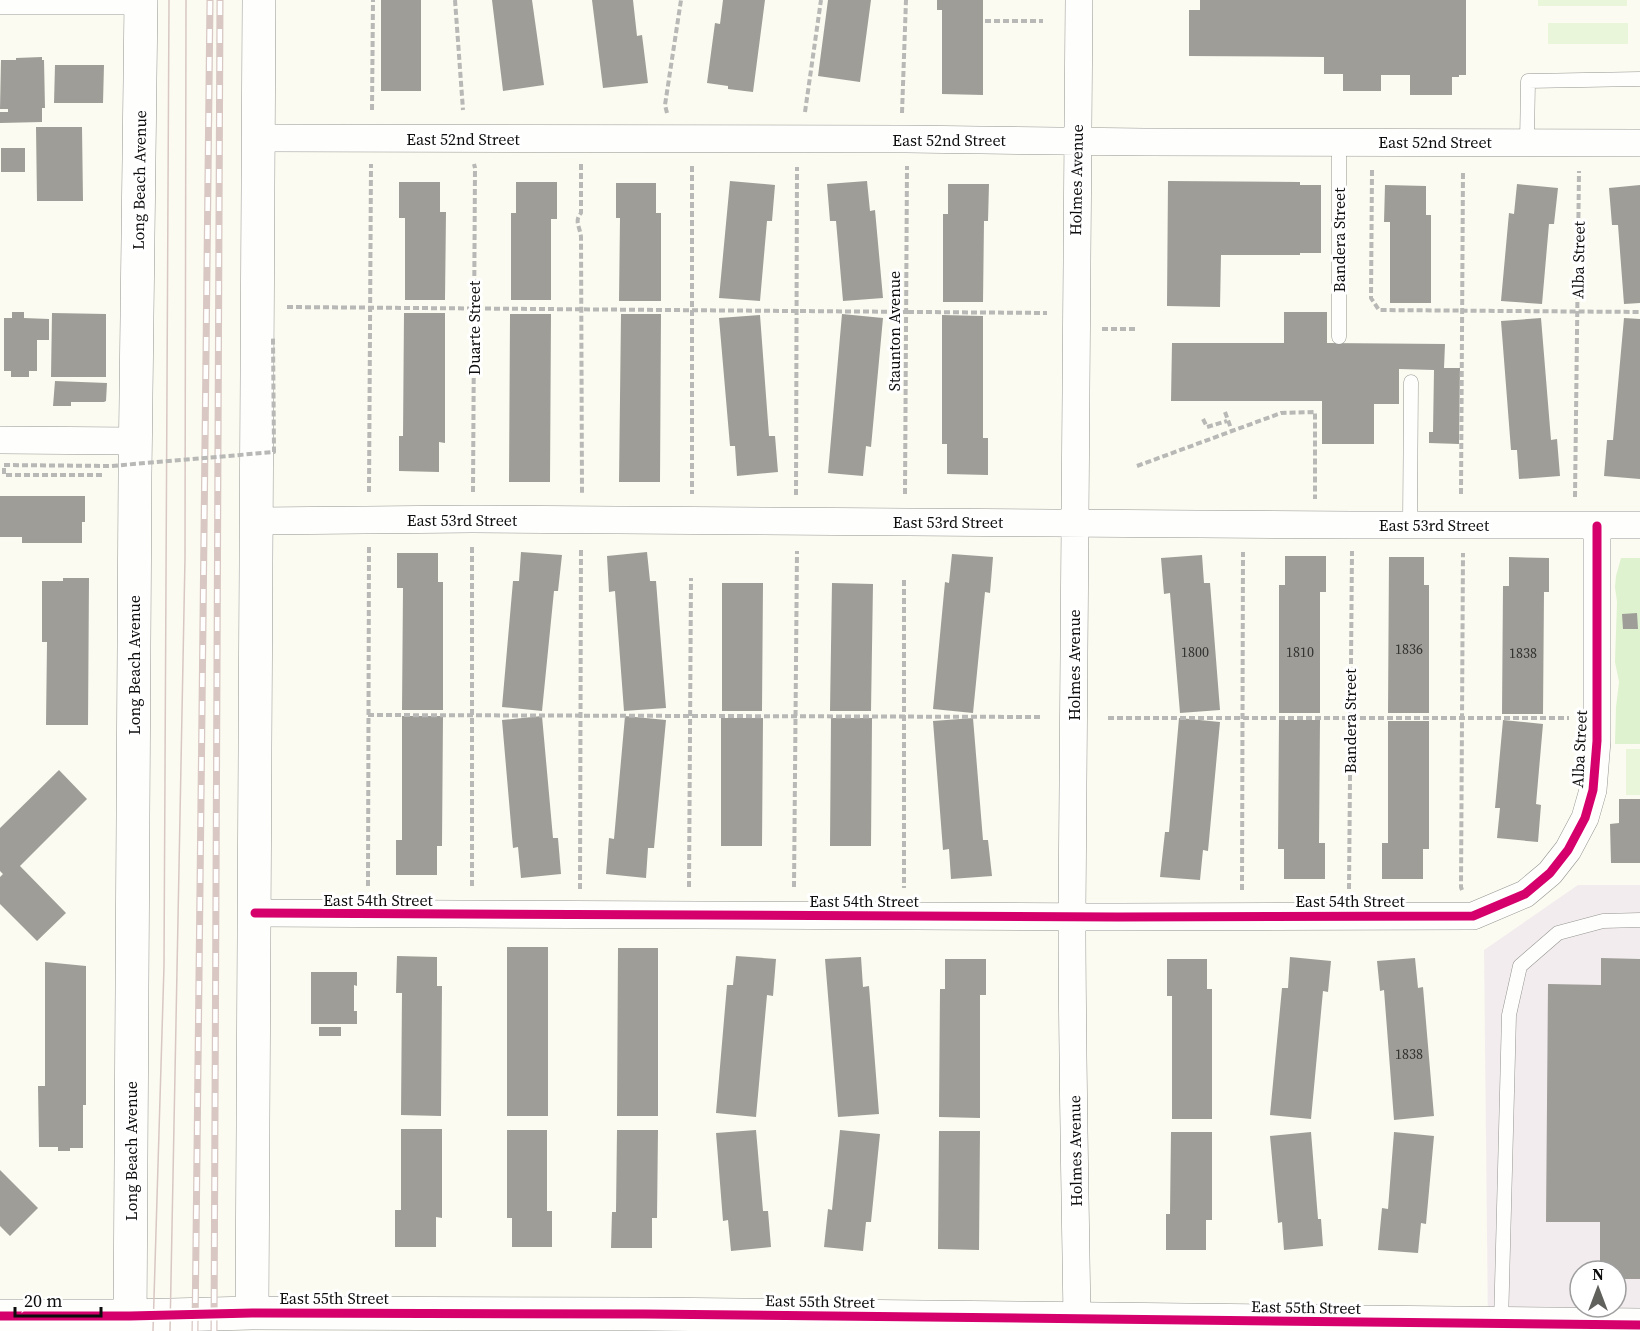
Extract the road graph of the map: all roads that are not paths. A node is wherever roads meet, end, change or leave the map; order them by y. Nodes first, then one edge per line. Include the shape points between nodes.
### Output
1 (259, 0) edge
2 (1079, 0) edge
3 (141, 1) edge
4 (0, 2) edge
5 (1640, 80) edge
6 (259, 138) junction
7 (1077, 141) junction
8 (1527, 142) junction
9 (1339, 143) junction
10 (1640, 143) edge
11 (1339, 337) dead end
12 (1411, 382) dead end
13 (0, 440) edge
14 (135, 441) junction
15 (256, 521) junction
16 (1075, 523) junction
17 (1410, 524) junction
18 (1640, 525) edge
19 (1597, 526) junction
20 (1470, 906) joint
21 (255, 914) junction
22 (1072, 917) junction
23 (1640, 920) edge
24 (0, 1316) edge
25 (252, 1322) edge
26 (436, 1322) edge
27 (645, 1322) edge
28 (130, 1324) edge
29 (1077, 1325) edge
30 (1640, 1325) edge
31 (1501, 1328) edge

1 - 6 street
2 - 7 street, Holmes Avenue
3 - 4 street
3 - 14 street, Long Beach Avenue
5 - 8 lane via 1528,81
6 - 7 street, East 52nd Street
6 - 15 street
7 - 9 street, East 52nd Street
7 - 16 street, Holmes Avenue
8 - 9 street, East 52nd Street
8 - 10 street, East 52nd Street
9 - 11 lane, Bandera Street
12 - 17 lane
13 - 14 street
14 - 28 street, Long Beach Avenue
15 - 16 street, East 53rd Street
15 - 21 street
16 - 17 street, East 53rd Street
16 - 22 street, Holmes Avenue
17 - 19 street, East 53rd Street
18 - 19 street, East 53rd Street
19 - 20 street, Alba Street via 1597,741 1593,790 1585,818 1550,873 1525,894
20 - 22 street, East 54th Street
21 - 22 street, East 54th Street
21 - 25 street
22 - 29 street, Holmes Avenue
23 - 31 lane via 1603,921 1558,933 1520,966 1509,1015
24 - 28 street, East 55th Street
25 - 26 street, East 55th Street
25 - 28 street, East 55th Street
26 - 27 street, East 55th Street
27 - 29 street, East 55th Street
29 - 31 street, East 55th Street
30 - 31 street, East 55th Street

